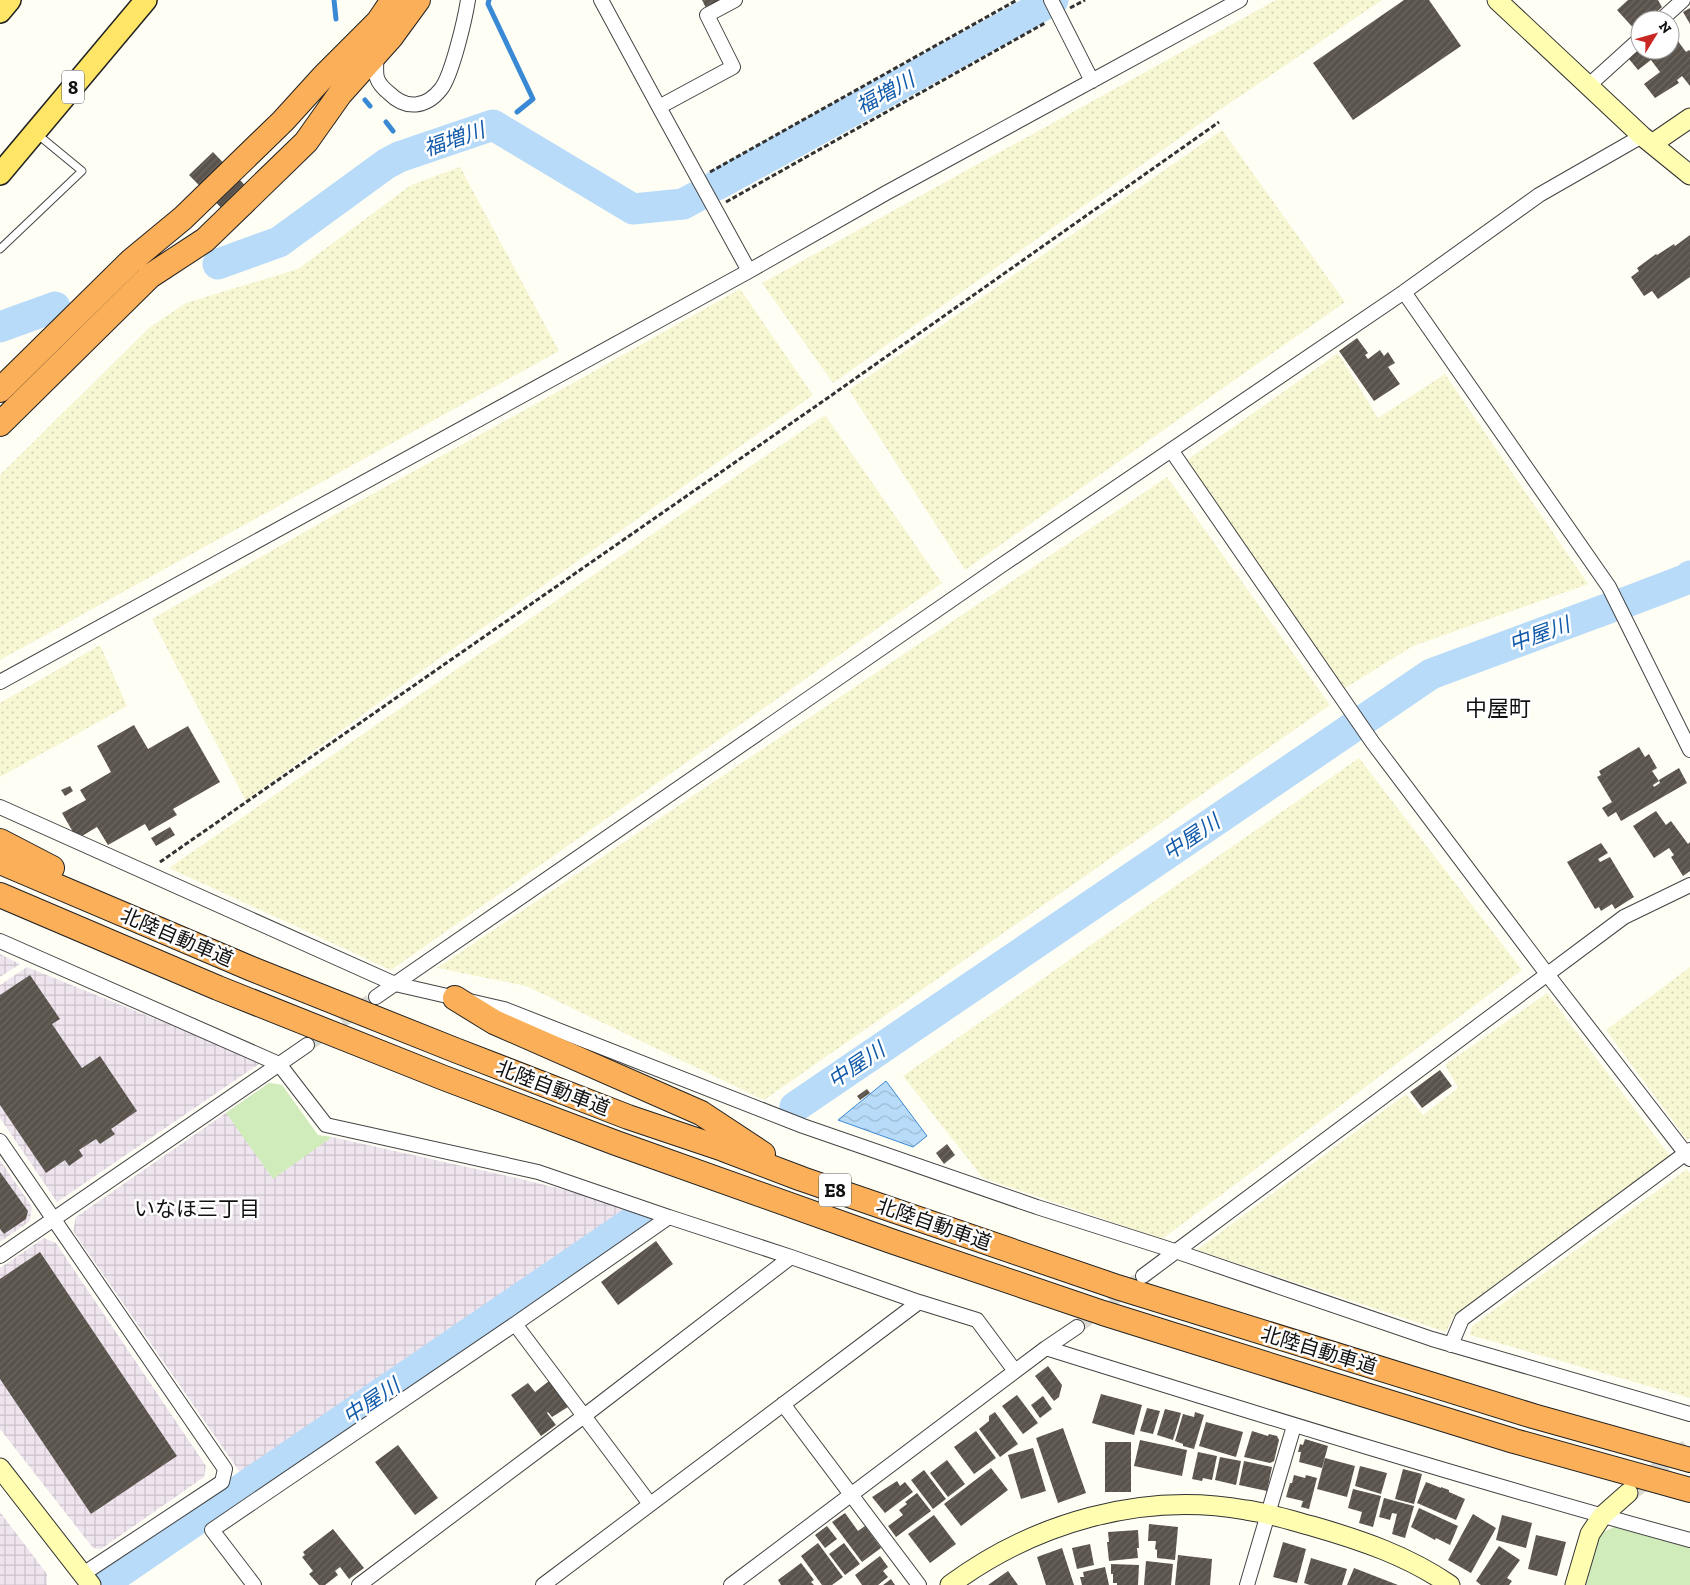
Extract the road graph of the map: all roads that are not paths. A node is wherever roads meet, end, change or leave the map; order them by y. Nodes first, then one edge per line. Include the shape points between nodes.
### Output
1 (10, 0) edge
2 (146, 0) edge
3 (393, 0) edge
4 (418, 0) edge
5 (468, 0) edge
6 (602, 0) edge
7 (735, 0) edge
8 (1051, 0) edge
9 (1240, 0) edge
10 (1497, 0) edge
11 (1683, 0) edge
12 (1672, 10) edge
13 (0, 12) edge
14 (1630, 48) edge
15 (376, 55) junction
16 (1092, 81) junction
17 (1588, 86) junction
18 (659, 107) junction
19 (1690, 118) edge
20 (35, 132) junction
21 (1647, 140) junction
22 (0, 174) edge
23 (1690, 175) edge
24 (0, 249) edge
25 (749, 272) junction
26 (1404, 292) junction
27 (0, 390) edge
28 (0, 424) edge
29 (1170, 450) junction
30 (0, 682) edge
31 (1690, 750) edge
32 (0, 807) edge
33 (0, 841) edge
34 (0, 862) edge
35 (1690, 885) edge
36 (0, 895) edge
37 (0, 941) edge
38 (1547, 974) junction
39 (394, 984) junction
40 (376, 997) tunnel mouth
41 (455, 998) junction
42 (307, 1045) tunnel mouth
43 (455, 1050) junction
44 (280, 1064) junction
45 (0, 1141) edge
46 (1689, 1154) edge
47 (802, 1179) junction
48 (669, 1217) junction
49 (54, 1219) junction
50 (1175, 1251) junction
51 (0, 1256) edge
52 (791, 1257) junction
53 (1143, 1276) tunnel mouth
54 (919, 1302) junction
55 (515, 1324) junction
56 (1077, 1327) tunnel mouth
57 (1451, 1345) junction
58 (1046, 1348) junction
59 (1015, 1371) junction
60 (783, 1404) junction
61 (1690, 1414) edge
62 (584, 1416) junction
63 (1294, 1426) junction
64 (1690, 1460) edge
65 (0, 1468) edge
66 (1690, 1490) edge
67 (1628, 1493) tunnel mouth
68 (851, 1494) junction
69 (650, 1504) junction
70 (1268, 1514) junction
71 (1602, 1516) junction
72 (1690, 1540) edge
73 (83, 1582) edge
74 (254, 1585) edge
75 (359, 1585) edge
76 (543, 1585) edge
77 (731, 1585) edge
78 (919, 1585) edge
79 (950, 1585) edge
80 (1247, 1585) edge
81 (1450, 1585) edge
82 (1575, 1585) edge

1 - 13 main road
2 - 20 main road, 8
3 - 27 highway via 378,22 283,121 183,218 131,261
4 - 15 highway
5 - 15 street via 448,76 442,88 425,103 413,106 402,103 382,87 377,78
6 - 18 street
7 - 18 street via 707,15 733,67
8 - 16 street
9 - 16 street
10 - 17 street
11 - 12 street
14 - 17 street
15 - 28 highway via 340,94 306,142 205,240 150,276
16 - 25 street
17 - 21 street
18 - 25 street
19 - 21 street
20 - 22 main road, 8
20 - 24 lane via 82,170
21 - 23 street
21 - 26 street via 1539,195
25 - 30 street
26 - 29 street
26 - 31 street via 1608,587
29 - 38 street via 1373,743
29 - 39 street
32 - 39 street
33 - 43 highway via 106,895 386,1015
34 - 43 highway, 北陸自動車道 / E8 via 252,969
35 - 38 street via 1624,917
36 - 66 highway, 北陸自動車道 / E8 via 218,988 453,1081 891,1241 1103,1313 1317,1380 1514,1441
37 - 44 street
38 - 46 street
38 - 50 street
39 - 40 street
39 - 41 street
41 - 47 highway via 494,1022 701,1113
41 - 50 street via 504,1009 803,1126
42 - 44 street
43 - 47 highway, 北陸自動車道 / E8 via 628,1117
44 - 48 street via 326,1125 538,1172
44 - 49 street
45 - 49 street
46 - 57 street via 1462,1320
47 - 64 highway, 北陸自動車道 / E8 via 1127,1290 1515,1410
48 - 52 street
48 - 55 street
49 - 51 street
49 - 73 street via 225,1470 222,1482
50 - 53 street
50 - 57 street
52 - 54 street
52 - 62 street
54 - 59 street via 977,1320
54 - 60 street
55 - 62 street
55 - 74 street via 212,1530
56 - 58 street
57 - 61 street
58 - 59 street
58 - 63 street
59 - 68 street
60 - 68 street
60 - 69 street
62 - 69 street
62 - 75 street
63 - 70 street
63 - 71 street
65 - 73 street
67 - 71 street
68 - 77 street
68 - 78 street
69 - 76 street
70 - 79 street via 1221,1506 1159,1505 1095,1515 1019,1543
70 - 80 street
70 - 81 street via 1355,1538 1410,1562
71 - 72 street
71 - 82 street via 1590,1534

